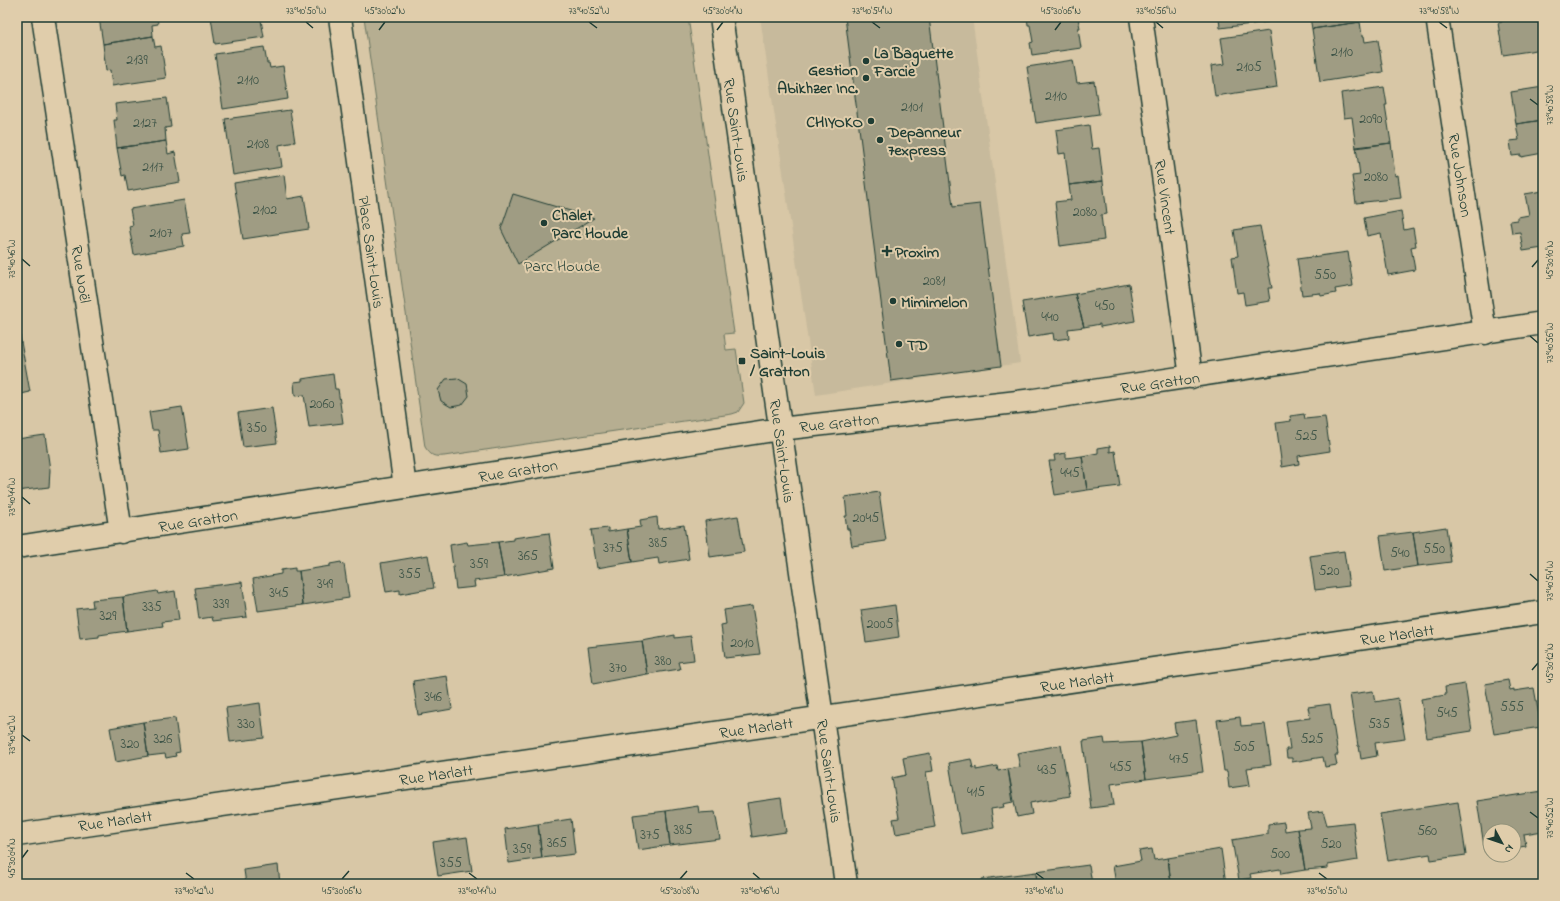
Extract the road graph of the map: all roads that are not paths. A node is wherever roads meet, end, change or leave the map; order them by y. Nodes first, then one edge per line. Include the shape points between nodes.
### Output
1 (43, 17) edge
2 (340, 17) edge
3 (721, 17) edge
4 (1141, 17) edge
5 (1437, 17) edge
6 (1543, 323) edge
7 (1485, 333) junction
8 (1191, 377) junction
9 (780, 429) junction
10 (405, 487) junction
11 (121, 532) junction
12 (17, 547) edge
13 (1543, 612) edge
14 (822, 718) junction
15 (17, 835) edge
16 (846, 884) edge

1 - 11 street, Rue Noël
2 - 10 street, Place Saint-Louis
3 - 9 street, Rue Saint-Louis
4 - 8 street, Rue Vincent
5 - 7 street, Rue Johnson
6 - 7 street, Rue Gratton
7 - 8 street, Rue Gratton
8 - 9 street, Rue Gratton via 1034,400
9 - 10 street, Rue Gratton
9 - 14 street, Rue Saint-Louis
10 - 11 street, Rue Gratton
11 - 12 street, Rue Gratton
13 - 14 street, Rue Marlatt
14 - 15 street, Rue Marlatt
14 - 16 street, Rue Saint-Louis

